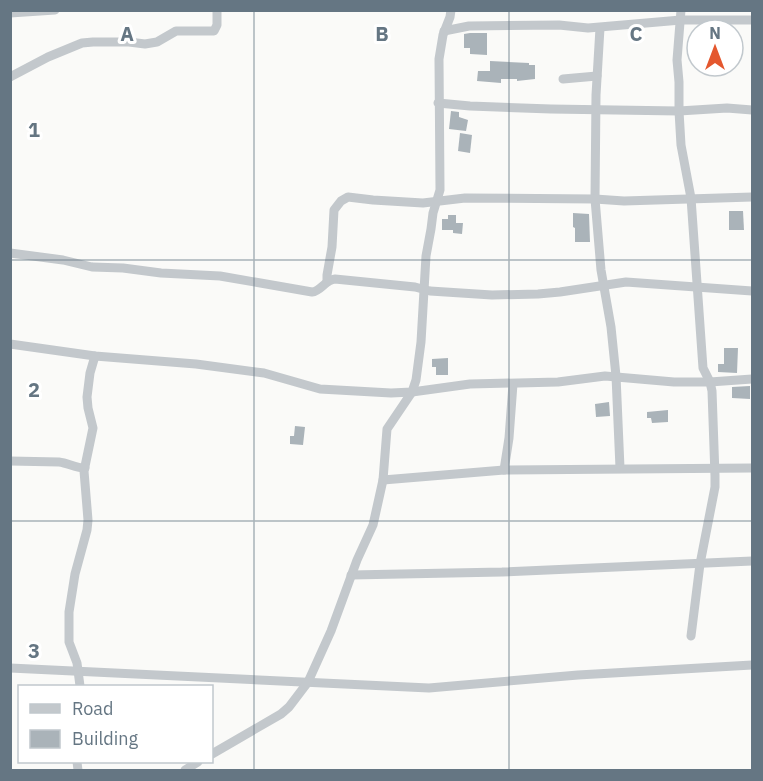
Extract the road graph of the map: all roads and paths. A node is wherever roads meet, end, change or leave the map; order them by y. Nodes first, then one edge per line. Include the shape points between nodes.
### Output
1 (55, 10) edge
2 (217, 10) edge
3 (451, 10) edge
4 (10, 12) edge
5 (681, 15) edge
6 (753, 20) edge
7 (600, 28) junction
8 (444, 31) junction
9 (597, 76) junction
10 (10, 77) edge
11 (563, 79) dead end
12 (438, 103) junction
13 (596, 109) junction
14 (753, 110) edge
15 (679, 111) junction
16 (753, 197) edge
17 (691, 198) junction
18 (595, 199) junction
19 (437, 201) junction
20 (10, 253) edge
21 (327, 282) junction
22 (603, 286) junction
23 (424, 288) junction
24 (699, 288) junction
25 (753, 291) edge
26 (10, 344) edge
27 (95, 356) junction
28 (616, 376) junction
29 (753, 379) edge
30 (710, 382) junction
31 (513, 384) junction
32 (412, 392) junction
33 (10, 461) edge
34 (85, 468) junction
35 (620, 468) junction
36 (714, 468) junction
37 (753, 468) edge
38 (504, 470) junction
39 (383, 480) junction
40 (753, 561) edge
41 (700, 564) junction
42 (351, 575) junction
43 (692, 636) dead end
44 (753, 665) edge
45 (10, 668) edge
46 (79, 671) junction
47 (308, 682) junction
48 (81, 685) edge
49 (213, 753) edge

1 - 4 street
2 - 10 street via 214,31 176,31 158,42 145,44 82,44
3 - 8 street
5 - 6 street
5 - 7 street
5 - 15 street via 677,60
7 - 8 street via 469,26
7 - 9 street
8 - 12 street
9 - 11 street
9 - 13 street
12 - 13 street
12 - 19 street
13 - 15 street
13 - 18 street
14 - 15 street
15 - 17 street
16 - 17 street
17 - 18 street
17 - 24 street
18 - 19 street
18 - 22 street
19 - 21 street via 345,198 334,210
19 - 23 street
20 - 21 street via 92,267 220,276 312,292
21 - 23 street via 339,279
22 - 23 street via 516,295
22 - 24 street via 626,282
22 - 28 street
23 - 32 street via 420,351
24 - 25 street
24 - 30 street via 704,368
26 - 27 street
27 - 32 street via 264,373 320,389
27 - 34 street via 87,397 93,428
28 - 30 street
28 - 31 street
28 - 35 street
29 - 30 street
30 - 36 street
31 - 32 street via 470,384
31 - 38 street
32 - 39 street via 387,429
33 - 34 street via 59,462
34 - 46 street via 87,530 69,612 69,642
35 - 36 street
35 - 38 street
36 - 37 street
36 - 41 street via 715,487
38 - 39 street
39 - 42 street via 373,525
40 - 41 street
41 - 42 street
41 - 43 street
42 - 47 street
44 - 47 street via 429,688
45 - 46 street
46 - 47 street
46 - 48 street
47 - 49 street via 281,714

